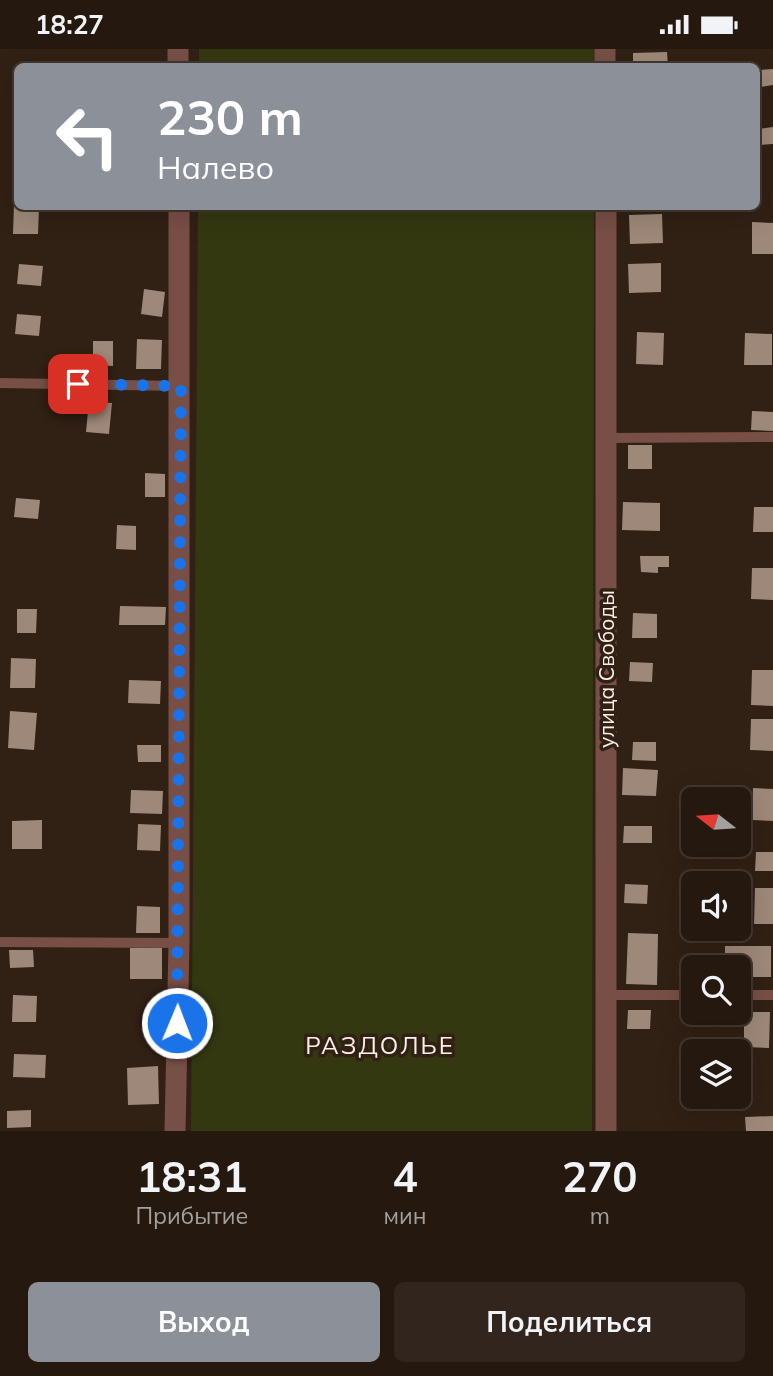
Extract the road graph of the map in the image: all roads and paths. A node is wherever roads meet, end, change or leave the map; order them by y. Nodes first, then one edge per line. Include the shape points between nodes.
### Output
1 (179, 210) edge
2 (606, 210) edge
3 (0, 383) edge
4 (181, 386) junction
5 (773, 437) edge
6 (606, 438) junction
7 (0, 942) edge
8 (179, 943) junction
9 (607, 995) junction
10 (681, 995) edge
11 (751, 995) edge
12 (773, 995) edge
13 (175, 1131) edge
14 (606, 1131) edge

1 - 4 street
2 - 6 street, улица Свободы
3 - 4 lane
4 - 8 street
5 - 6 lane
6 - 9 street, улица Свободы
7 - 8 lane
8 - 13 street
9 - 10 lane
9 - 14 street, улица Свободы
11 - 12 lane

